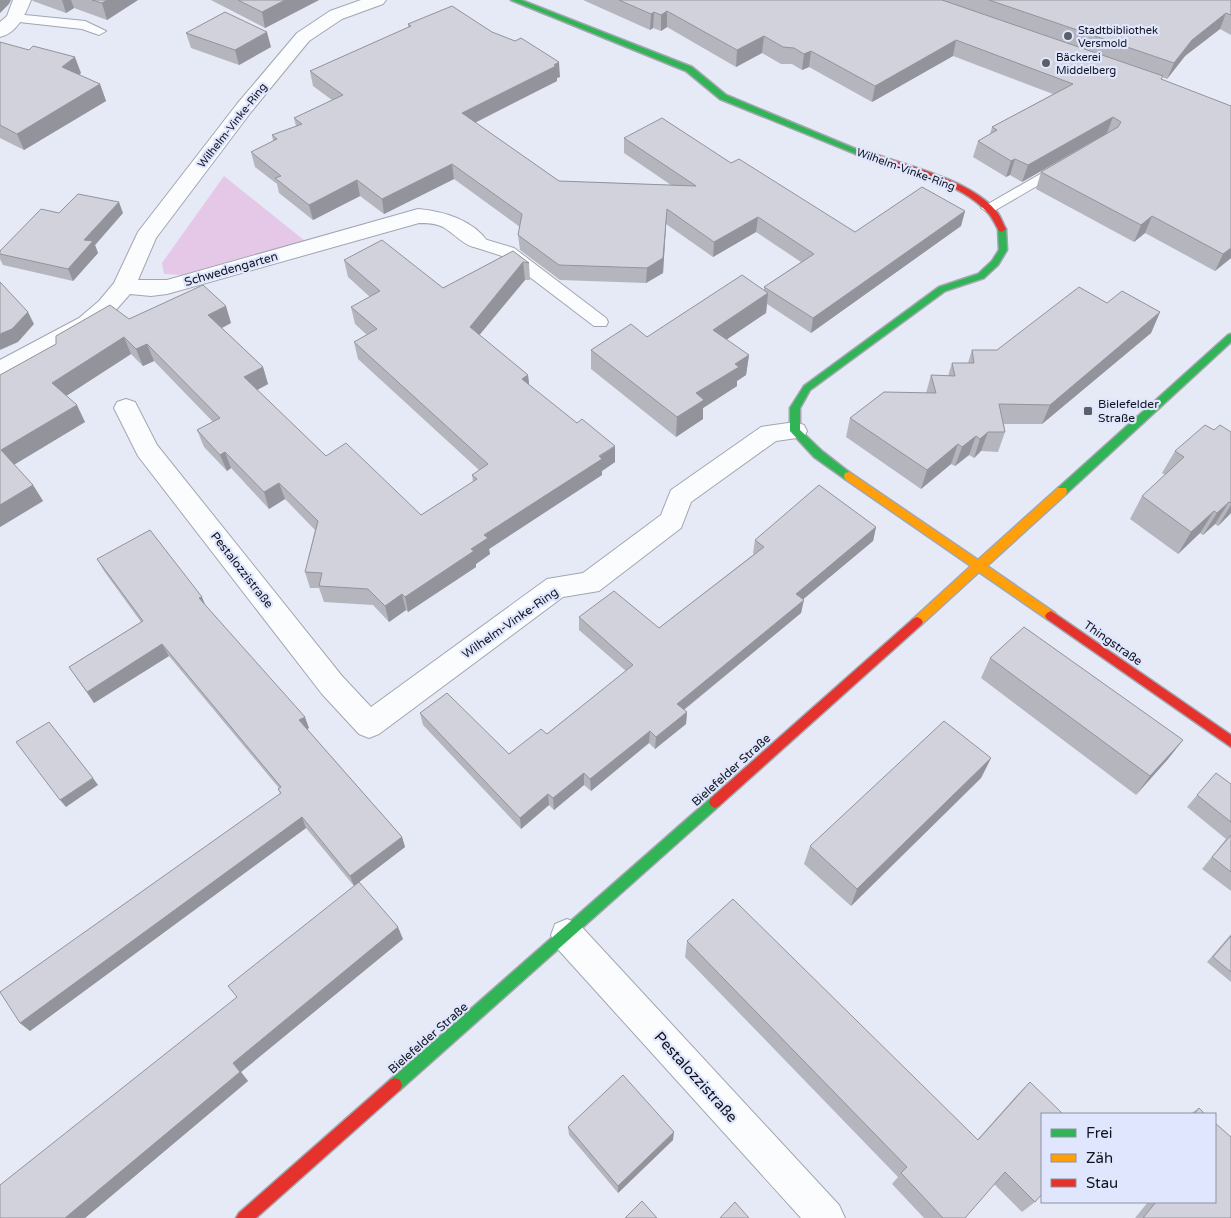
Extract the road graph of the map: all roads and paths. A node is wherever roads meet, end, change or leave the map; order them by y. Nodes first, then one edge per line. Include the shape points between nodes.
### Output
1 (22, 0) edge
2 (377, 0) edge
3 (515, 0) edge
4 (15, 18) junction
5 (99, 31) dead end
6 (0, 32) edge
7 (1072, 159) edge
8 (989, 208) junction
9 (477, 242) joint
10 (124, 286) junction
11 (600, 322) dead end
12 (1231, 336) edge
13 (0, 370) edge
14 (126, 408) dead end
15 (795, 431) junction
16 (979, 567) junction
17 (369, 725) joint
18 (1231, 742) edge
19 (567, 935) junction
20 (244, 1218) edge
21 (826, 1218) edge

1 - 4 street
2 - 10 street, Wilhelm-Vinke-Ring via 336,15 303,37 244,108 146,237
3 - 8 street, Wilhelm-Vinke-Ring via 689,69 724,97 872,157 958,187
4 - 5 lane via 85,25
4 - 6 street
7 - 8 lane
8 - 15 street, Wilhelm-Vinke-Ring via 1000,222 1004,236 1003,250 995,263 981,276 942,289 807,388 794,408
9 - 10 street, Schwedengarten via 451,221 435,216 418,216 167,287
9 - 11 lane via 508,252
10 - 13 street via 87,323
12 - 16 street, Bielefelder Straße
14 - 17 street, Pestalozzistraße via 147,450 332,685
15 - 16 street via 818,454
15 - 17 street, Wilhelm-Vinke-Ring via 770,433 680,498 672,521 589,583 557,587
16 - 18 street, Thingstraße
16 - 19 street, Bielefelder Straße
19 - 20 street, Bielefelder Straße
19 - 21 street, Pestalozzistraße

